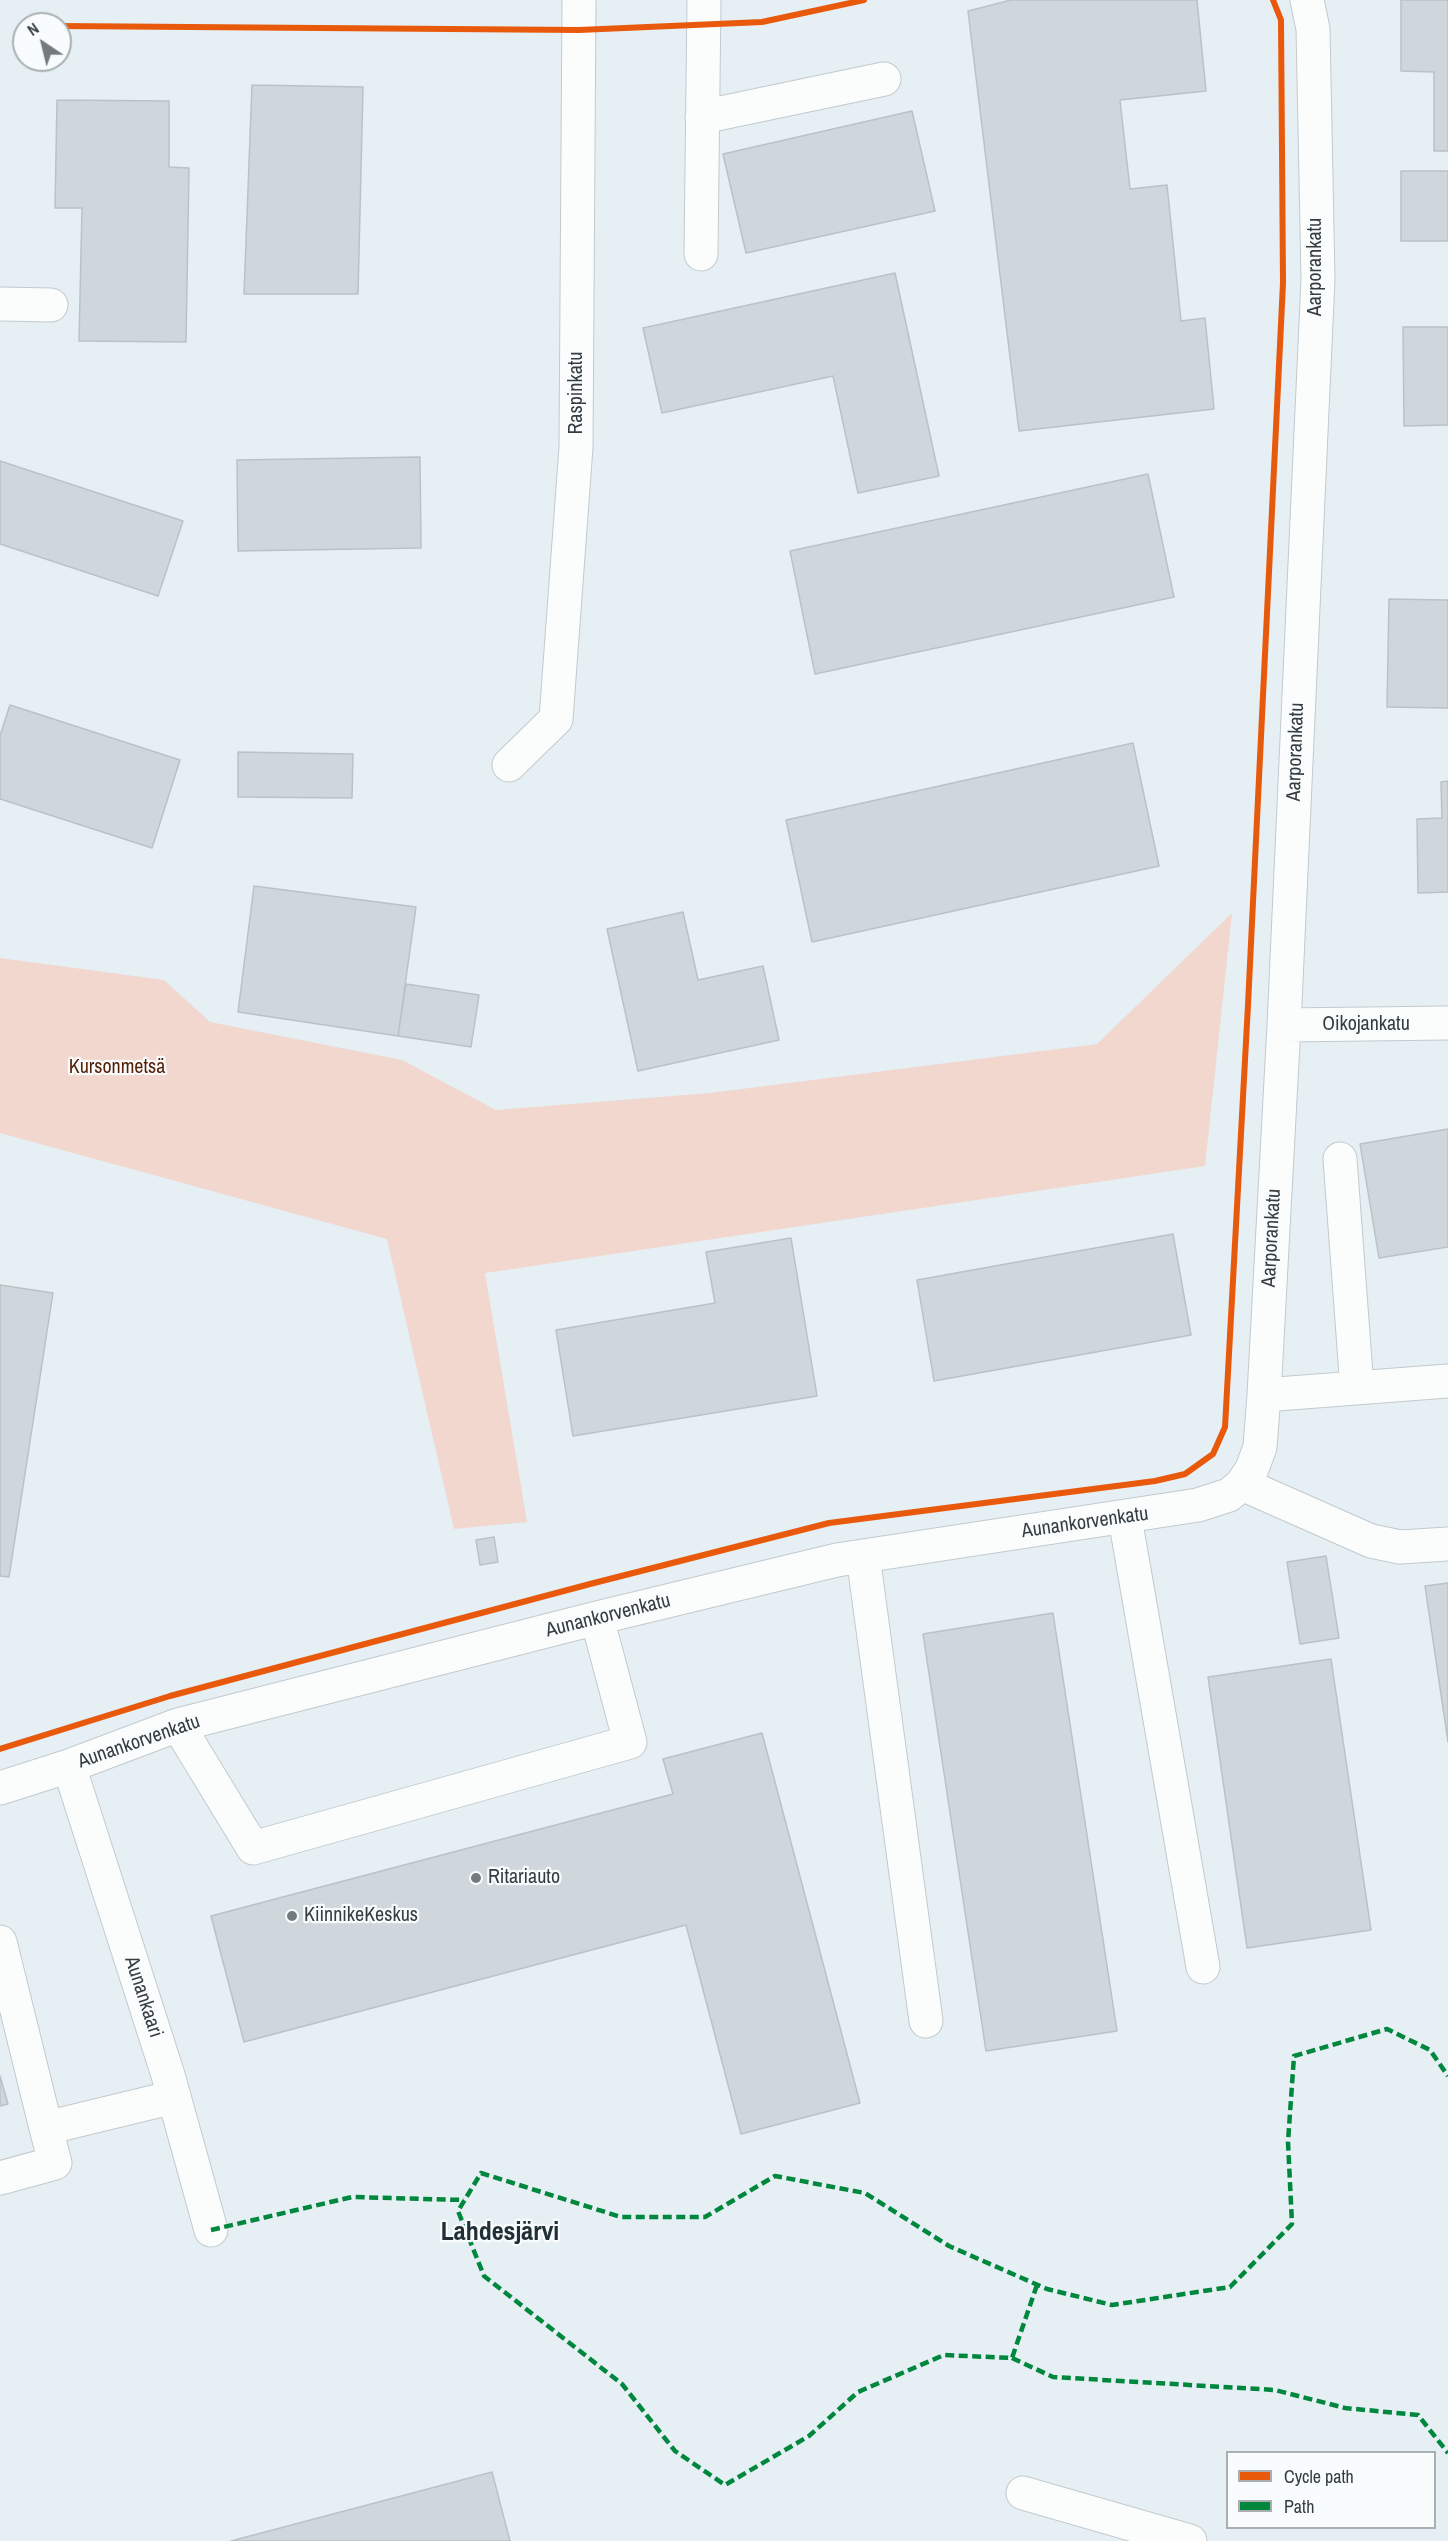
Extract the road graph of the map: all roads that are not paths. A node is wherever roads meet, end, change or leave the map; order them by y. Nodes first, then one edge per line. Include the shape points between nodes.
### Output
1 (579, 0) edge
2 (704, 0) edge
3 (1307, 0) edge
4 (884, 79) dead end
5 (702, 117) junction
6 (701, 254) dead end
7 (0, 304) edge
8 (51, 305) dead end
9 (509, 765) dead end
10 (1448, 1023) edge
11 (1284, 1025) junction
12 (1341, 1159) dead end
13 (1448, 1381) edge
14 (1357, 1388) junction
15 (1264, 1395) junction
16 (1235, 1490) junction
17 (1125, 1518) junction
18 (1448, 1544) edge
19 (863, 1556) junction
20 (597, 1618) junction
21 (178, 1725) junction
22 (69, 1767) junction
23 (0, 1788) edge
24 (0, 1942) edge
25 (1203, 1967) dead end
26 (926, 2021) dead end
27 (174, 2097) junction
28 (46, 2128) junction
29 (0, 2178) edge
30 (210, 2230) dead end
31 (1023, 2493) dead end
32 (1136, 2534) edge
33 (1191, 2541) edge

1 - 9 street, Raspinkatu via 576,447 556,719
2 - 5 street
3 - 11 street, Aarporankatu via 1313,29 1318,279
4 - 5 street
5 - 6 street
7 - 8 street
10 - 11 street, Oikojankatu
11 - 15 street, Aarporankatu
12 - 14 street
13 - 14 street
14 - 15 street
15 - 16 street, Aarporankatu via 1260,1447 1252,1469
16 - 17 street, Aunankorvenkatu via 1198,1505
16 - 18 street via 1371,1540 1400,1546
17 - 19 street, Aunankorvenkatu
17 - 25 street
19 - 20 street, Aunankorvenkatu
19 - 26 street
20 - 21 street, Aunankorvenkatu
20 - 21 street via 630,1742 253,1848
21 - 22 street, Aunankorvenkatu
22 - 23 street, Aunankorvenkatu
22 - 27 street, Aunankaari
24 - 28 street
27 - 28 street
27 - 30 street, Aunankaari
28 - 29 street via 55,2163
31 - 32 street
32 - 33 street

